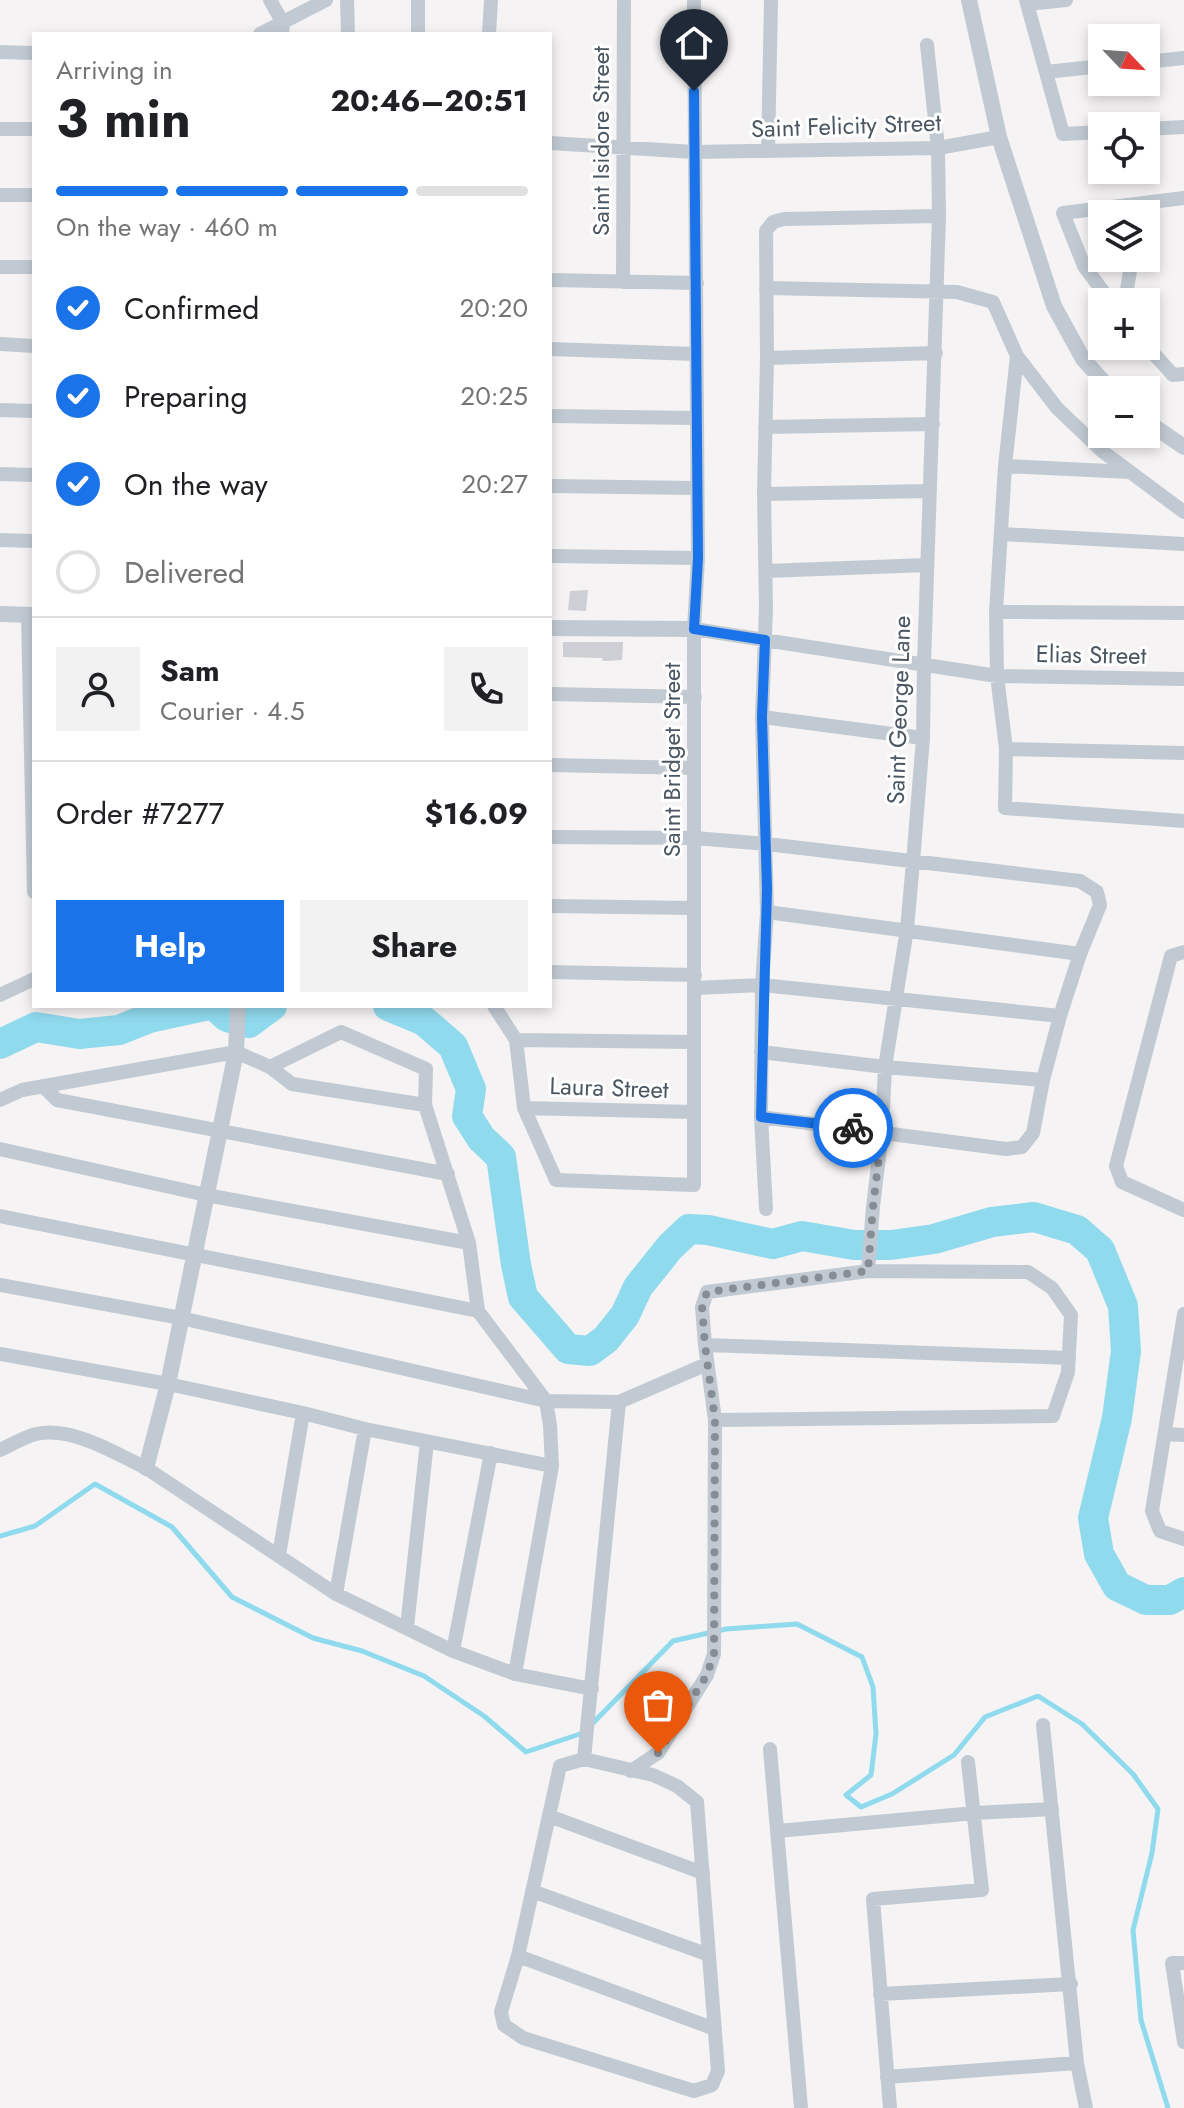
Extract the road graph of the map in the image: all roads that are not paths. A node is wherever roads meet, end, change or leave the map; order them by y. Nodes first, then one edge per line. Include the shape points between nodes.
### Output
1 (270, 0) edge
2 (326, 0) edge
3 (347, 0) edge
4 (418, 0) edge
5 (491, 0) edge
6 (624, 0) edge
7 (694, 0) edge
8 (771, 0) edge
9 (969, 0) edge
10 (1066, 0) edge
11 (1027, 2) edge
12 (282, 28) edge
13 (348, 32) edge
14 (418, 32) edge
15 (489, 32) edge
16 (927, 45) dead end
17 (0, 52) edge
18 (32, 53) edge
19 (1184, 58) edge
20 (1160, 61) edge
21 (1088, 68) edge
22 (1046, 72) junction
23 (1184, 127) edge
24 (1160, 128) edge
25 (0, 129) edge
26 (32, 129) edge
27 (1088, 133) edge
28 (999, 137) junction
29 (552, 143) edge
30 (623, 147) junction
31 (938, 148) junction
32 (768, 151) junction
33 (694, 152) junction
34 (0, 195) edge
35 (32, 195) edge
36 (1184, 198) edge
37 (1160, 204) edge
38 (1088, 212) edge
39 (939, 216) junction
40 (0, 267) edge
41 (32, 267) edge
42 (1088, 271) edge
43 (552, 280) edge
44 (623, 282) junction
45 (697, 283) junction
46 (766, 288) junction
47 (938, 292) junction
48 (0, 344) edge
49 (32, 346) edge
50 (552, 349) edge
51 (936, 353) junction
52 (695, 354) junction
53 (1017, 356) junction
54 (767, 358) junction
55 (1160, 360) edge
56 (1184, 374) edge
57 (1098, 376) edge
58 (0, 410) edge
59 (32, 411) edge
60 (552, 416) edge
61 (695, 418) junction
62 (933, 424) junction
63 (765, 427) junction
64 (1160, 431) edge
65 (1184, 447) edge
66 (1005, 466) junction
67 (1131, 472) junction
68 (0, 474) edge
69 (32, 475) edge
70 (552, 486) edge
71 (696, 488) junction
72 (930, 491) junction
73 (764, 494) junction
74 (1184, 512) edge
75 (1001, 534) junction
76 (0, 540) edge
77 (32, 541) edge
78 (1184, 544) edge
79 (552, 556) edge
80 (698, 558) junction
81 (927, 565) junction
82 (766, 571) junction
83 (996, 612) junction
84 (1184, 613) edge
85 (0, 614) edge
86 (31, 615) edge
87 (552, 628) edge
88 (694, 629) junction
89 (765, 640) junction
90 (924, 664) junction
91 (997, 676) junction
92 (1184, 679) edge
93 (552, 694) edge
94 (695, 697) junction
95 (32, 707) edge
96 (762, 717) junction
97 (923, 738) junction
98 (1006, 749) junction
99 (1184, 753) edge
100 (552, 765) edge
101 (694, 768) junction
102 (1184, 821) edge
103 (552, 837) edge
104 (695, 838) junction
105 (767, 844) junction
106 (913, 862) junction
107 (552, 906) edge
108 (694, 908) junction
109 (767, 912) junction
110 (907, 929) junction
111 (1184, 952) edge
112 (1080, 954) junction
113 (552, 972) edge
114 (32, 980) edge
115 (695, 982) junction
116 (762, 985) junction
117 (0, 995) edge
118 (897, 997) junction
119 (495, 1008) edge
120 (238, 1014) edge
121 (1060, 1016) junction
122 (516, 1040) junction
123 (693, 1042) junction
124 (236, 1052) junction
125 (761, 1052) junction
126 (270, 1067) junction
127 (885, 1067) junction
128 (1043, 1080) junction
129 (43, 1086) junction
130 (0, 1100) edge
131 (425, 1105) junction
132 (524, 1108) junction
133 (693, 1112) junction
134 (761, 1117) junction
135 (219, 1131) junction
136 (882, 1131) junction
137 (0, 1149) edge
138 (448, 1174) junction
139 (206, 1195) junction
140 (766, 1209) dead end
141 (1184, 1210) edge
142 (0, 1216) edge
143 (469, 1243) junction
144 (193, 1256) junction
145 (868, 1266) junction
146 (0, 1285) edge
147 (478, 1311) junction
148 (1184, 1314) edge
149 (181, 1318) junction
150 (705, 1345) junction
151 (0, 1354) edge
152 (1069, 1358) junction
153 (707, 1364) junction
154 (1180, 1366) edge
155 (168, 1384) junction
156 (546, 1401) junction
157 (619, 1402) junction
158 (303, 1413) junction
159 (715, 1420) junction
160 (365, 1429) junction
161 (1165, 1434) junction
162 (1184, 1435) edge
163 (427, 1442) junction
164 (0, 1450) edge
165 (491, 1453) junction
166 (552, 1466) junction
167 (146, 1468) junction
168 (1184, 1539) edge
169 (279, 1555) junction
170 (336, 1594) junction
171 (407, 1627) junction
172 (453, 1651) junction
173 (515, 1674) junction
174 (592, 1689) junction
175 (1043, 1725) dead end
176 (770, 1749) dead end
177 (584, 1759) junction
178 (968, 1762) dead end
179 (631, 1771) junction
180 (1052, 1809) junction
181 (975, 1813) junction
182 (549, 1816) junction
183 (778, 1831) junction
184 (703, 1873) junction
185 (532, 1891) junction
186 (709, 1955) junction
187 (518, 1956) junction
188 (1184, 1963) edge
189 (1071, 1984) junction
190 (880, 1994) junction
191 (715, 2029) junction
192 (1184, 2037) edge
193 (1077, 2063) junction
194 (887, 2077) junction
195 (801, 2108) edge
196 (890, 2108) edge
197 (1086, 2108) edge

1 - 12 street
2 - 12 street
3 - 13 street
4 - 14 street
5 - 15 street
6 - 30 street, Saint Isidore Street
7 - 33 street, Saint Bridget Street
8 - 32 street
9 - 28 street
10 - 11 street
11 - 22 street
16 - 31 street, Saint George Lane
17 - 18 street
19 - 20 street
21 - 22 street
22 - 27 street via 1063,134
23 - 24 street
25 - 26 street
28 - 31 street, Saint Felicity Street
28 - 57 street via 1054,306
29 - 30 street, Saint Felicity Street
30 - 33 street, Saint Felicity Street
30 - 44 street, Saint Isidore Street
31 - 32 street, Saint Felicity Street
31 - 39 street, Saint George Lane
32 - 33 street, Saint Felicity Street
33 - 45 street, Saint Bridget Street
34 - 35 street
36 - 37 street
38 - 42 street via 1063,213
39 - 46 street via 773,222 766,231
39 - 47 street, Saint George Lane
40 - 41 street
43 - 44 street
44 - 45 street
45 - 52 street, Saint Bridget Street
46 - 47 street
46 - 54 street
47 - 51 street, Saint George Lane
47 - 53 street via 993,302
48 - 49 street
50 - 52 street
51 - 54 street
51 - 62 street, Saint George Lane
52 - 61 street, Saint Bridget Street
53 - 66 street
53 - 67 street via 1057,408
54 - 63 street
55 - 56 street via 1173,375
58 - 59 street
60 - 61 street
61 - 71 street, Saint Bridget Street
62 - 63 street
62 - 72 street, Saint George Lane
63 - 73 street
64 - 65 street
66 - 67 street
66 - 75 street
67 - 74 street
68 - 69 street
70 - 71 street
71 - 80 street, Saint Bridget Street
72 - 73 street
72 - 81 street, Saint George Lane
73 - 82 street
75 - 78 street
75 - 83 street
76 - 77 street
79 - 80 street
80 - 88 street, Saint Bridget Street
81 - 82 street
81 - 90 street, Saint George Lane
82 - 89 street
83 - 84 street
83 - 91 street
85 - 86 street
86 - 95 street
87 - 88 street
88 - 89 street, Elias Street
88 - 94 street, Saint Bridget Street
89 - 90 street, Elias Street
89 - 96 street
90 - 91 street, Elias Street
90 - 97 street, Saint George Lane
91 - 92 street, Elias Street
91 - 98 street
93 - 94 street
94 - 101 street, Saint Bridget Street
96 - 97 street
96 - 105 street
97 - 106 street, Saint George Lane
98 - 99 street
98 - 102 street via 1005,808
100 - 101 street
101 - 104 street, Saint Bridget Street
103 - 104 street
104 - 105 street
104 - 108 street, Saint Bridget Street
105 - 106 street
105 - 109 street
106 - 110 street, Saint George Lane
106 - 112 street via 1085,882 1097,892 1100,905
107 - 108 street
108 - 115 street, Saint Bridget Street
109 - 110 street
109 - 116 street
110 - 112 street
110 - 118 street, Saint George Lane
111 - 141 street via 1171,956 1116,1166 1122,1182
112 - 121 street
113 - 115 street
114 - 117 street
115 - 116 street
115 - 123 street, Saint Bridget Street
116 - 118 street
116 - 125 street
118 - 121 street
118 - 127 street, Saint George Lane
119 - 122 street
120 - 124 street
121 - 128 street
122 - 123 street
122 - 132 street
123 - 133 street, Saint Bridget Street
124 - 126 street
124 - 129 street
124 - 135 street
125 - 127 street
125 - 134 street
126 - 131 street via 292,1084
126 - 131 street via 341,1032 426,1069
127 - 128 street
127 - 136 street, Saint George Lane
128 - 136 street via 1033,1133 1022,1147
129 - 130 street
129 - 135 street via 57,1100
131 - 138 street
132 - 133 street, Laura Street
132 - 133 street, Saint Bridget Street via 556,1180 694,1185
134 - 136 street
134 - 140 street
135 - 138 street
135 - 139 street
136 - 145 street, Saint George Lane
137 - 139 street
138 - 143 street
139 - 143 street
139 - 144 street
142 - 144 street
143 - 147 street
144 - 147 street
144 - 149 street
145 - 150 street via 707,1292 702,1307
145 - 152 street via 1028,1272 1052,1288 1071,1315
146 - 149 street
147 - 156 street
148 - 154 street
149 - 155 street
149 - 156 street
150 - 152 street
150 - 153 street
151 - 155 street
152 - 159 street via 1053,1416
153 - 157 street
153 - 159 street
154 - 161 street
155 - 158 street
155 - 167 street
156 - 157 street
156 - 166 street
157 - 174 street
158 - 160 street
158 - 169 street
159 - 179 street via 714,1654 707,1675 658,1753
160 - 163 street
160 - 170 street
161 - 162 street
161 - 168 street via 1152,1511 1160,1531
163 - 165 street
163 - 171 street
164 - 167 street via 36,1434 68,1435
165 - 166 street
165 - 172 street
166 - 173 street
167 - 169 street
169 - 170 street
170 - 171 street
171 - 172 street
172 - 173 street
173 - 174 street
174 - 177 street
175 - 180 street
176 - 183 street
177 - 179 street
177 - 182 street via 560,1766
178 - 181 street
179 - 184 street via 677,1786 697,1802
180 - 181 street
180 - 189 street
181 - 183 street
181 - 190 street via 982,1890 873,1899
182 - 184 street
182 - 185 street
183 - 195 street
184 - 186 street
185 - 186 street
185 - 187 street
186 - 191 street
187 - 191 street
187 - 191 street via 501,2012 504,2025 523,2038 694,2091 712,2085 718,2071
188 - 192 street via 1172,1963
189 - 190 street
189 - 193 street
190 - 194 street
193 - 194 street
193 - 197 street
194 - 196 street

